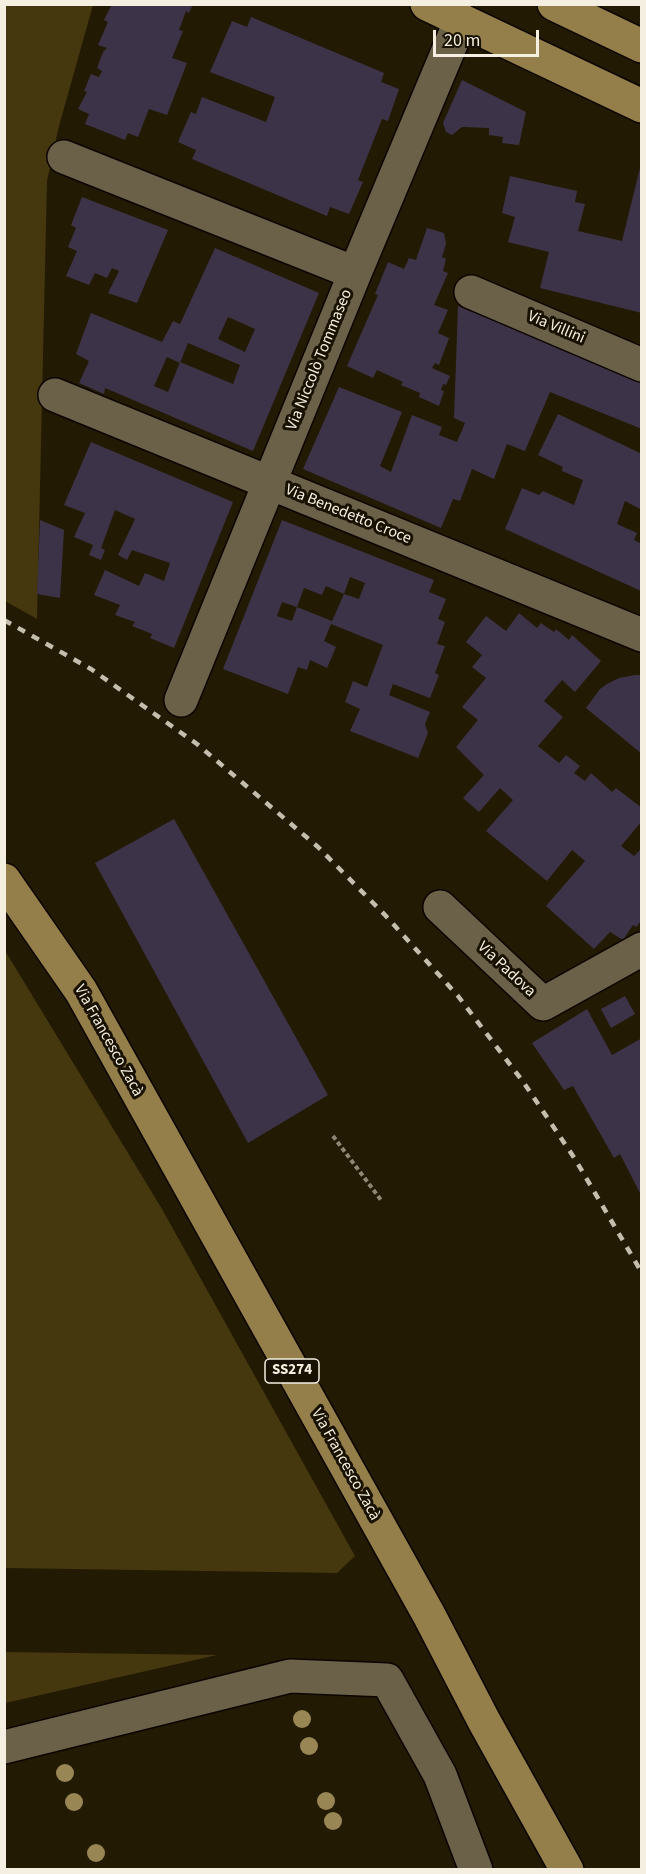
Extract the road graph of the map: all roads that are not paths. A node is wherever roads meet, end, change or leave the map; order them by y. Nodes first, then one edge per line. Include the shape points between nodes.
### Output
1 (427, 4) edge
2 (554, 4) edge
3 (464, 12) edge
4 (642, 46) edge
5 (642, 106) edge
6 (64, 157) dead end
7 (355, 273) junction
8 (471, 292) dead end
9 (642, 365) edge
10 (55, 395) dead end
11 (270, 483) junction
12 (642, 635) edge
13 (181, 700) dead end
14 (4, 880) edge
15 (440, 907) dead end
16 (642, 949) edge
17 (4, 1747) edge
18 (476, 1869) edge
19 (567, 1869) edge

1 - 3 main road
2 - 4 main road
3 - 5 main road
3 - 7 street, Via Niccolò Tommaseo
6 - 7 street
7 - 11 street, Via Niccolò Tommaseo
8 - 9 street, Via Villini
10 - 11 street, Via Benedetto Croce
11 - 12 street, Via Benedetto Croce
11 - 13 street, Via Niccolò Tommaseo
14 - 19 main road, Via Francesco Zacà / SS274 via 81,991
15 - 16 street, Via Padova via 543,1004
17 - 18 street via 290,1676 387,1680 440,1775

